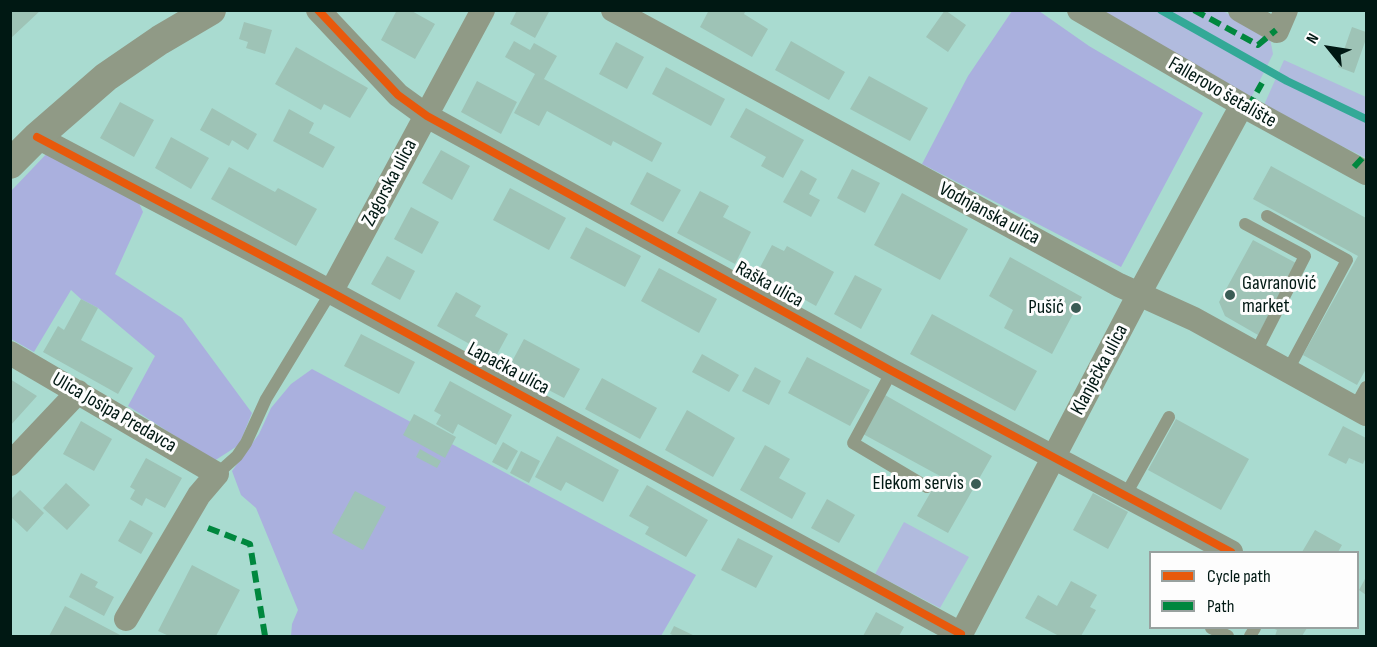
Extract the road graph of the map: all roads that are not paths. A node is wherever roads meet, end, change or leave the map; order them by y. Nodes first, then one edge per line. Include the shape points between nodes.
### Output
1 (211, 10) edge
2 (318, 10) edge
3 (483, 10) edge
4 (613, 10) edge
5 (1079, 10) edge
6 (1240, 10) edge
7 (1282, 21) edge
8 (1242, 105) junction
9 (427, 116) junction
10 (37, 137) junction
11 (10, 164) edge
12 (1366, 173) edge
13 (1267, 216) dead end
14 (1245, 224) dead end
15 (331, 292) junction
16 (1139, 294) junction
17 (1256, 352) junction
18 (10, 353) edge
19 (892, 370) junction
20 (1288, 370) junction
21 (78, 392) junction
22 (1363, 403) edge
23 (1169, 417) dead end
24 (1053, 458) junction
25 (10, 464) edge
26 (217, 474) junction
27 (927, 487) dead end
28 (1125, 496) junction
29 (1204, 546) edge
30 (1226, 551) edge
31 (126, 619) dead end
32 (1214, 629) edge
33 (961, 635) edge
34 (1228, 636) edge

1 - 10 street via 106,77
2 - 9 street, Raška ulica via 398,95
3 - 9 street, Zagorska ulica
4 - 16 street, Vodnjanska ulica
5 - 8 street, Fallerovo šetalište
6 - 7 street
8 - 12 street, Fallerovo šetalište
8 - 16 street, Klanječka ulica
9 - 15 street, Zagorska ulica
9 - 19 street, Raška ulica
10 - 11 street
10 - 15 street, Lapačka ulica
13 - 20 lane via 1347,260
14 - 17 lane via 1305,256
15 - 26 lane via 266,399 237,456
15 - 33 street, Lapačka ulica
16 - 17 street, Vodnjanska ulica
16 - 24 street, Klanječka ulica
17 - 20 street, Vodnjanska ulica
18 - 21 street, Ulica Josipa Predavca
19 - 24 street, Raška ulica
19 - 27 lane via 853,443
20 - 22 street, Vodnjanska ulica
21 - 25 street
21 - 26 street, Ulica Josipa Predavca
23 - 28 lane
24 - 28 street, Raška ulica
24 - 33 street, Klanječka ulica
26 - 31 street via 199,495
28 - 29 street, Raška ulica
29 - 30 street, Raška ulica
32 - 34 lane

